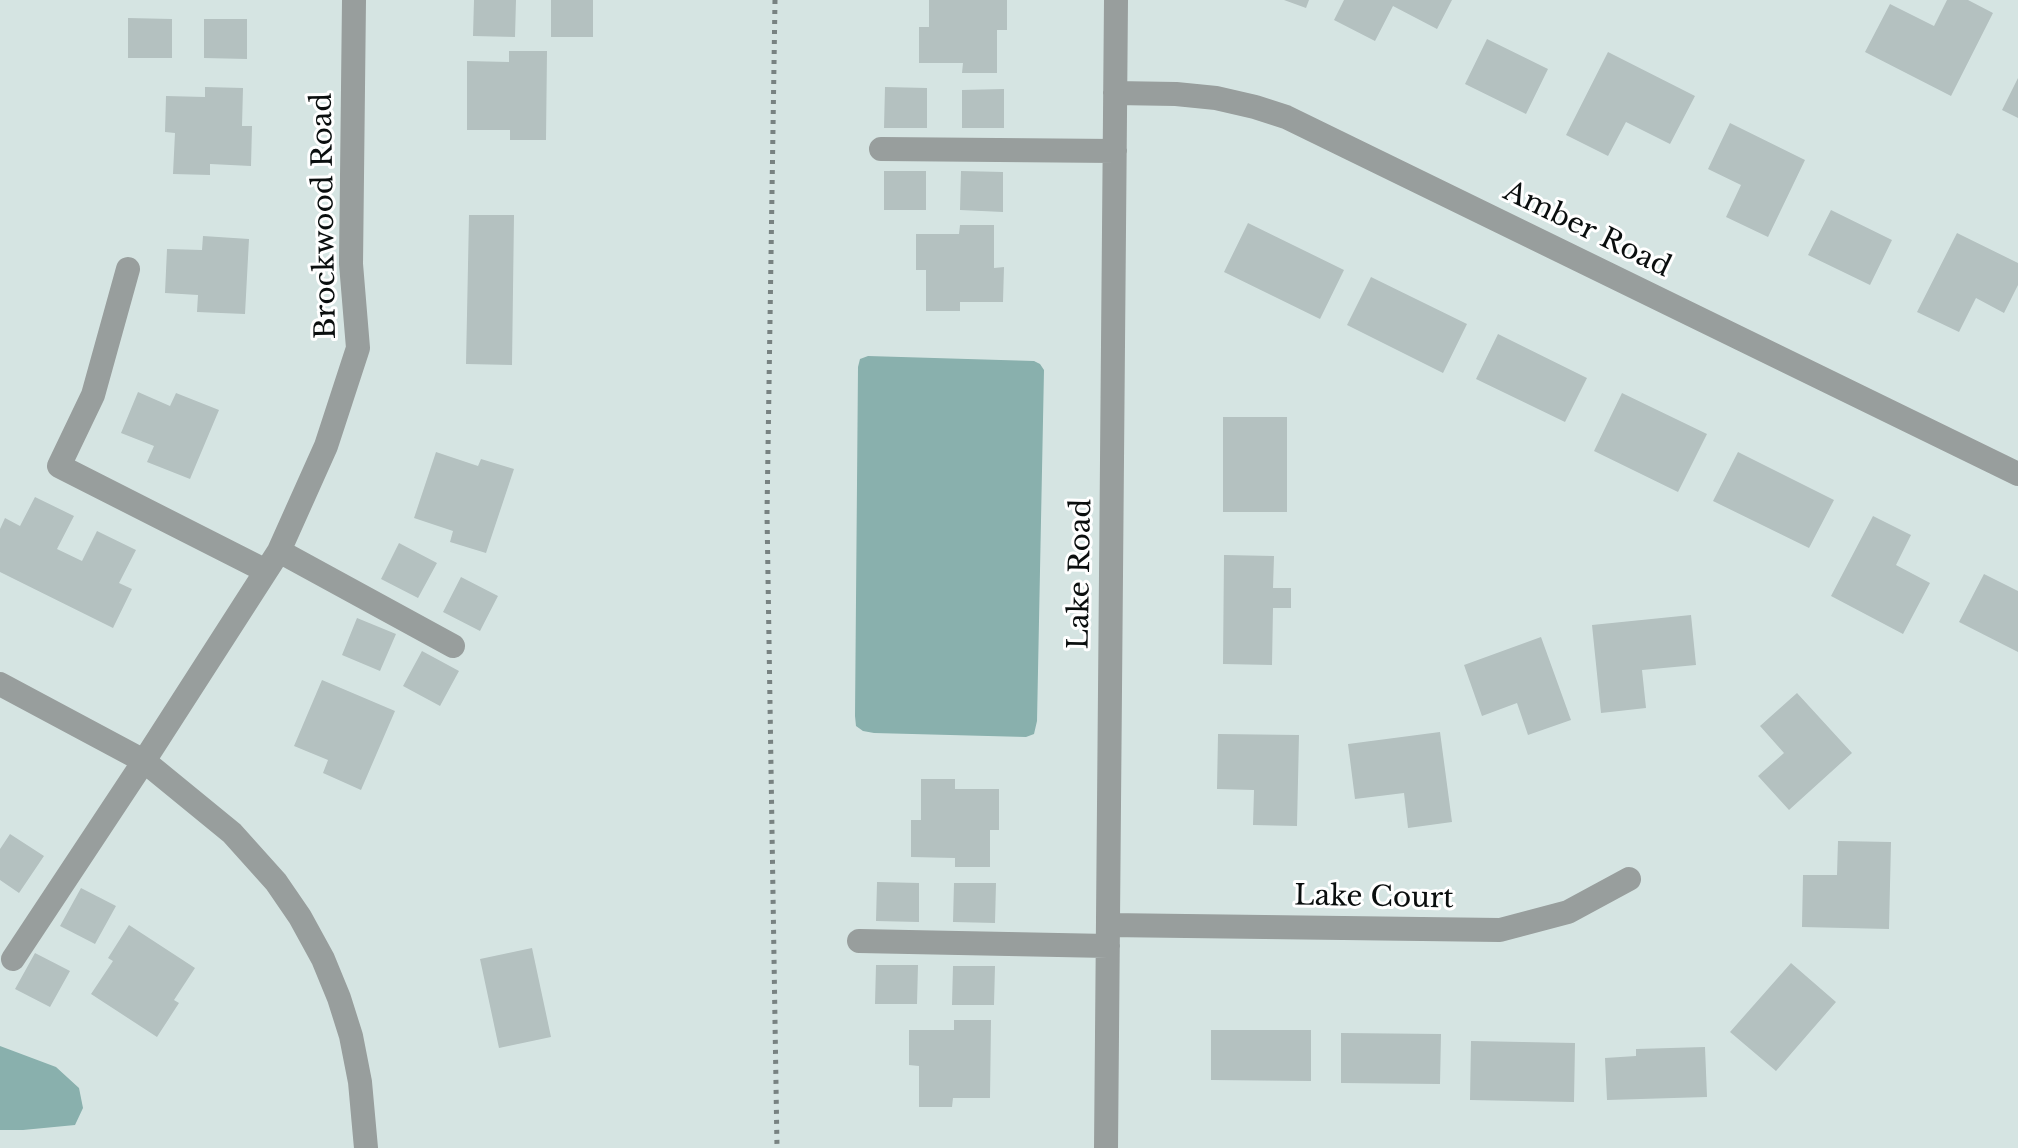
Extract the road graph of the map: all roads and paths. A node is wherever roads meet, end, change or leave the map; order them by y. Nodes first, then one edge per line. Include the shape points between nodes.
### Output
1 (354, 0) edge
2 (775, 0) edge
3 (1116, 0) edge
4 (1115, 93) junction
5 (881, 149) dead end
6 (1115, 151) junction
7 (128, 269) dead end
8 (2018, 474) edge
9 (272, 561) junction
10 (453, 646) dead end
11 (0, 684) edge
12 (144, 761) junction
13 (1629, 879) dead end
14 (1108, 936) junction
15 (859, 941) dead end
16 (13, 959) dead end
17 (366, 1148) edge
18 (777, 1148) edge
19 (1106, 1148) edge

1 - 9 street, Brockwood Road via 351,264 358,348 326,446
2 - 18 path via 767,513
3 - 4 street, Lake Road
4 - 6 street, Lake Road
4 - 8 street, Amber Road via 1216,98 1286,117
5 - 6 street
6 - 14 street, Lake Road
7 - 9 street via 93,395 59,466
9 - 10 street
9 - 12 street, Brockwood Road
11 - 12 street
12 - 16 street, Brockwood Road
12 - 17 street via 232,833 300,917 328,972 351,1036
13 - 14 street, Lake Court via 1568,912 1500,930
14 - 15 street, Lake Court
14 - 19 street, Lake Road

